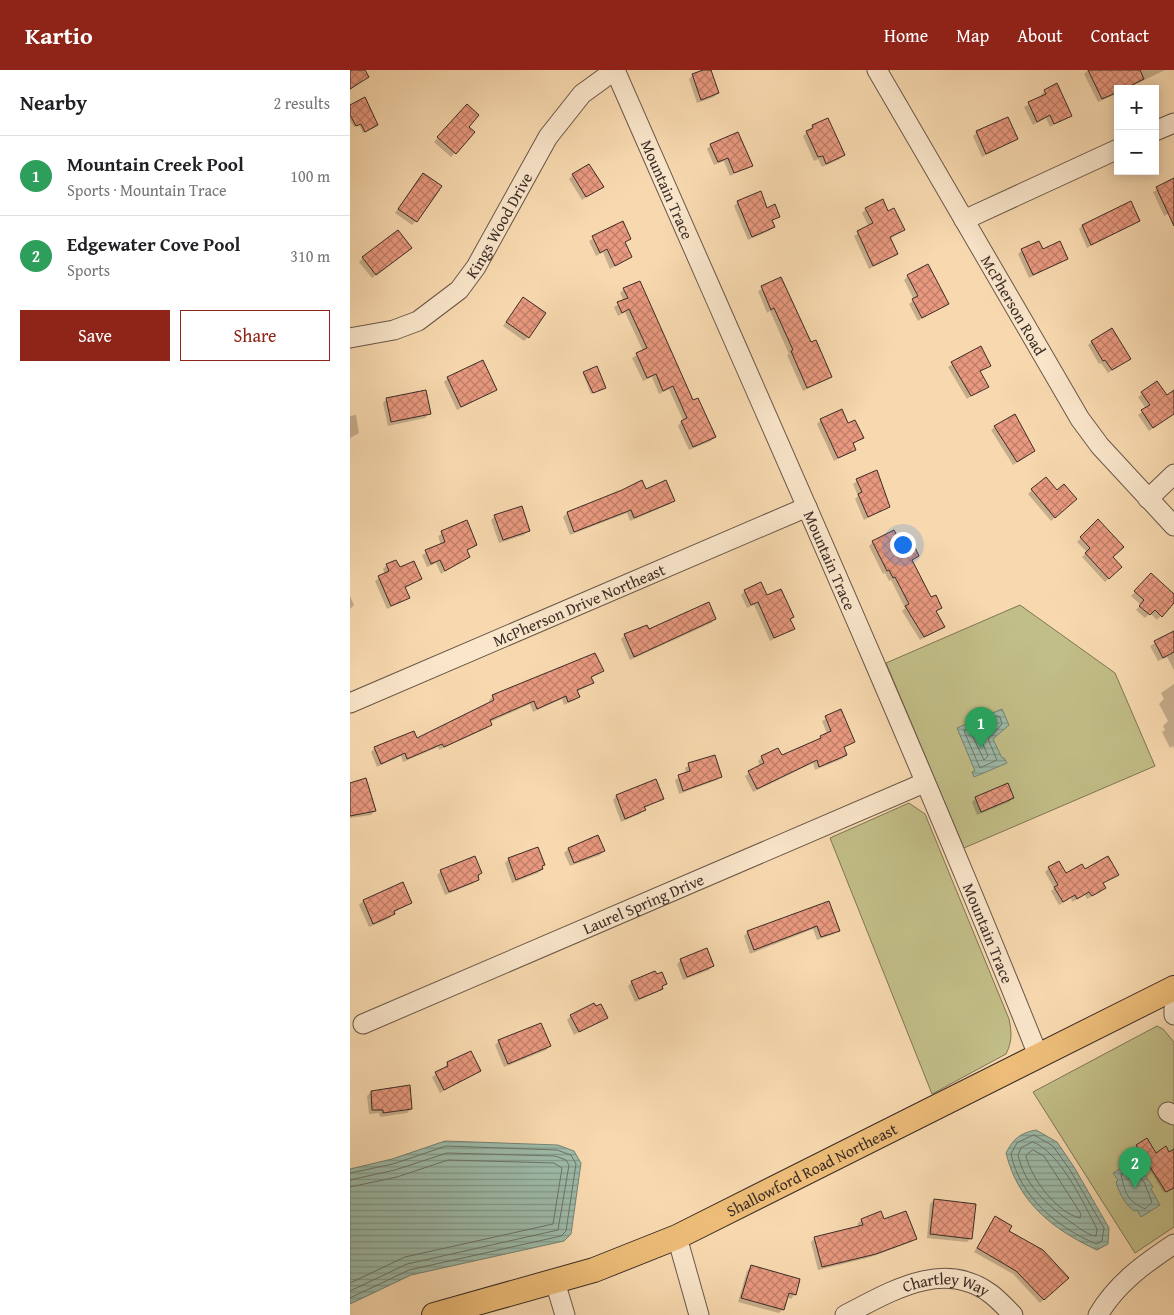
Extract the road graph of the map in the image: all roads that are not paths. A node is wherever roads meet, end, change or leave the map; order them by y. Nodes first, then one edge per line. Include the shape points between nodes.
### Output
1 (615, 70) edge
2 (877, 70) edge
3 (1174, 123) edge
4 (1157, 130) edge
5 (1114, 151) edge
6 (964, 220) junction
7 (350, 338) edge
8 (1174, 474) edge
9 (1148, 500) junction
10 (807, 506) junction
11 (1174, 526) edge
12 (350, 703) edge
13 (924, 783) junction
14 (1174, 988) edge
15 (1174, 1008) edge
16 (1174, 1015) edge
17 (363, 1024) dead end
18 (1038, 1055) junction
19 (677, 1237) junction
20 (1174, 1244) edge
21 (555, 1282) junction
22 (434, 1315) edge
23 (565, 1315) edge
24 (699, 1315) edge
25 (845, 1315) edge
26 (1013, 1315) edge
27 (1098, 1315) edge

1 - 7 street, Kings Wood Drive via 582,94 548,137 476,267 459,290 418,321 394,330
1 - 10 street, Mountain Trace
2 - 6 street, McPherson Road
3 - 4 street
5 - 6 street
6 - 9 street, McPherson Road via 1080,419
8 - 9 street
9 - 11 street, McPherson Road
10 - 12 street, McPherson Drive Northeast
10 - 13 street, Mountain Trace
13 - 17 street, Laurel Spring Drive
13 - 18 street, Mountain Trace
14 - 18 main road, Shallowford Road Northeast
15 - 16 street
18 - 19 main road, Shallowford Road Northeast
19 - 21 main road, Shallowford Road Northeast via 631,1257
19 - 24 street
20 - 27 street via 1122,1282
21 - 22 main road, Shallowford Road Northeast
21 - 23 street
25 - 26 street, Chartley Way via 902,1286 933,1278 975,1284

